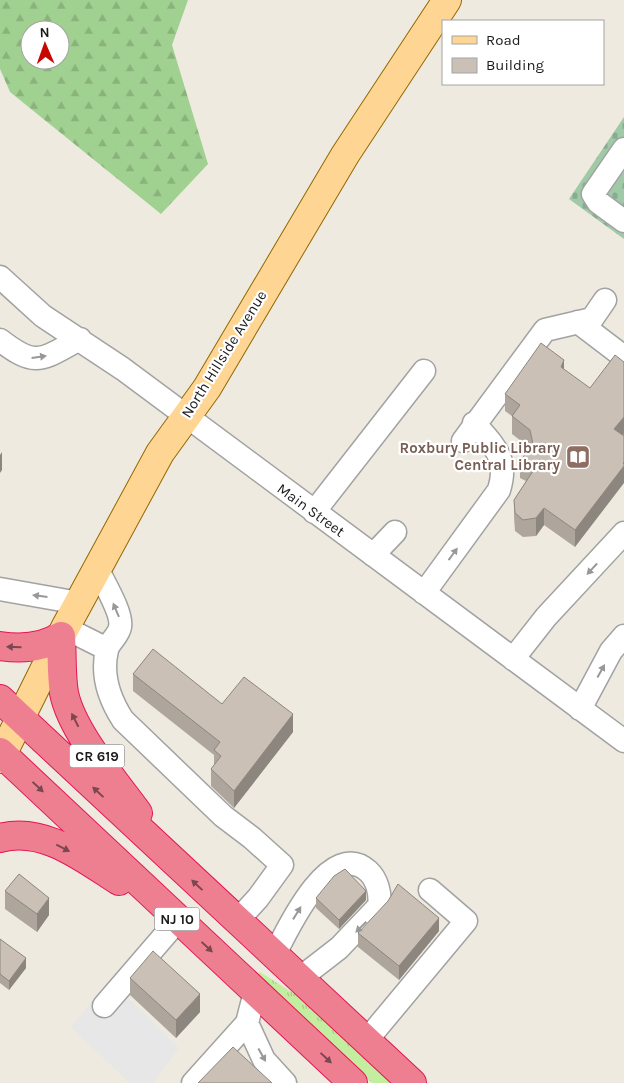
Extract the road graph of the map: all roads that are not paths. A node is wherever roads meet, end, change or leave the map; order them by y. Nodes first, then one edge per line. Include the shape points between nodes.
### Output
1 (447, 0) edge
2 (624, 149) edge
3 (624, 221) edge
4 (0, 277) edge
5 (605, 300) dead end
6 (578, 322) junction
7 (80, 339) junction
8 (0, 340) edge
9 (624, 357) edge
10 (424, 371) dead end
11 (186, 416) junction
12 (314, 512) junction
13 (395, 532) dead end
14 (624, 533) edge
15 (373, 555) junction
16 (98, 570) junction
17 (0, 589) edge
18 (424, 593) junction
19 (79, 603) junction
20 (63, 632) junction
21 (624, 636) edge
22 (0, 646) edge
23 (107, 650) junction
24 (513, 659) junction
25 (0, 699) edge
26 (580, 709) junction
27 (20, 718) junction
28 (624, 741) edge
29 (1, 755) edge
30 (0, 838) edge
31 (172, 861) junction
32 (430, 890) dead end
33 (175, 918) junction
34 (237, 921) junction
35 (274, 956) junction
36 (299, 979) junction
37 (255, 992) junction
38 (104, 1006) dead end
39 (247, 1023) junction
40 (366, 1041) junction
41 (193, 1083) edge
42 (285, 1083) edge
43 (353, 1083) edge
44 (412, 1083) edge

1 - 11 main road, North Hillside Avenue via 345,155 206,388
2 - 3 street via 593,194 598,202
4 - 7 street, Main Street via 43,316
5 - 6 street via 592,319
6 - 9 street
18 -> 6 street via 499,490 504,476 500,453 468,432 545,330
8 -> 7 street via 19,354 38,359
7 - 11 street, Main Street
10 - 12 street
11 - 12 street, Main Street
11 - 16 main road, North Hillside Avenue via 160,453
12 - 15 street, Main Street
13 - 15 street
14 -> 24 street via 546,617
15 - 18 street, Main Street
16 - 19 main road, North Hillside Avenue
23 -> 16 street via 120,627 119,613
19 -> 17 street
18 - 24 street, Main Street
19 - 20 main road, North Hillside Avenue
20 -> 22 highway via 52,641 35,646
20 - 23 street
20 - 27 main road, North Hillside Avenue
31 -> 20 highway, CR 619 via 82,735 65,694
26 -> 21 street
23 - 34 street via 107,687 123,720 223,816 282,865
24 - 26 street, Main Street
25 - 27 highway, NJ 10
26 - 28 street, Main Street
27 - 29 main road, North Hillside Avenue
31 -> 27 highway, NJ 10
29 -> 33 highway, NJ 10
30 -> 33 highway via 30,835 58,845
34 -> 31 highway, NJ 10
32 - 40 street via 466,921
33 -> 37 highway, NJ 10
33 - 38 street
34 - 35 highway, NJ 10
35 - 36 highway, NJ 10
35 -> 36 street via 300,908 329,873 340,864 351,862 368,871 380,892 379,906 339,948
36 - 40 highway, NJ 10
37 - 39 street
37 -> 43 highway, NJ 10
39 - 41 street
39 -> 42 street via 264,1060
40 - 44 highway, NJ 10

